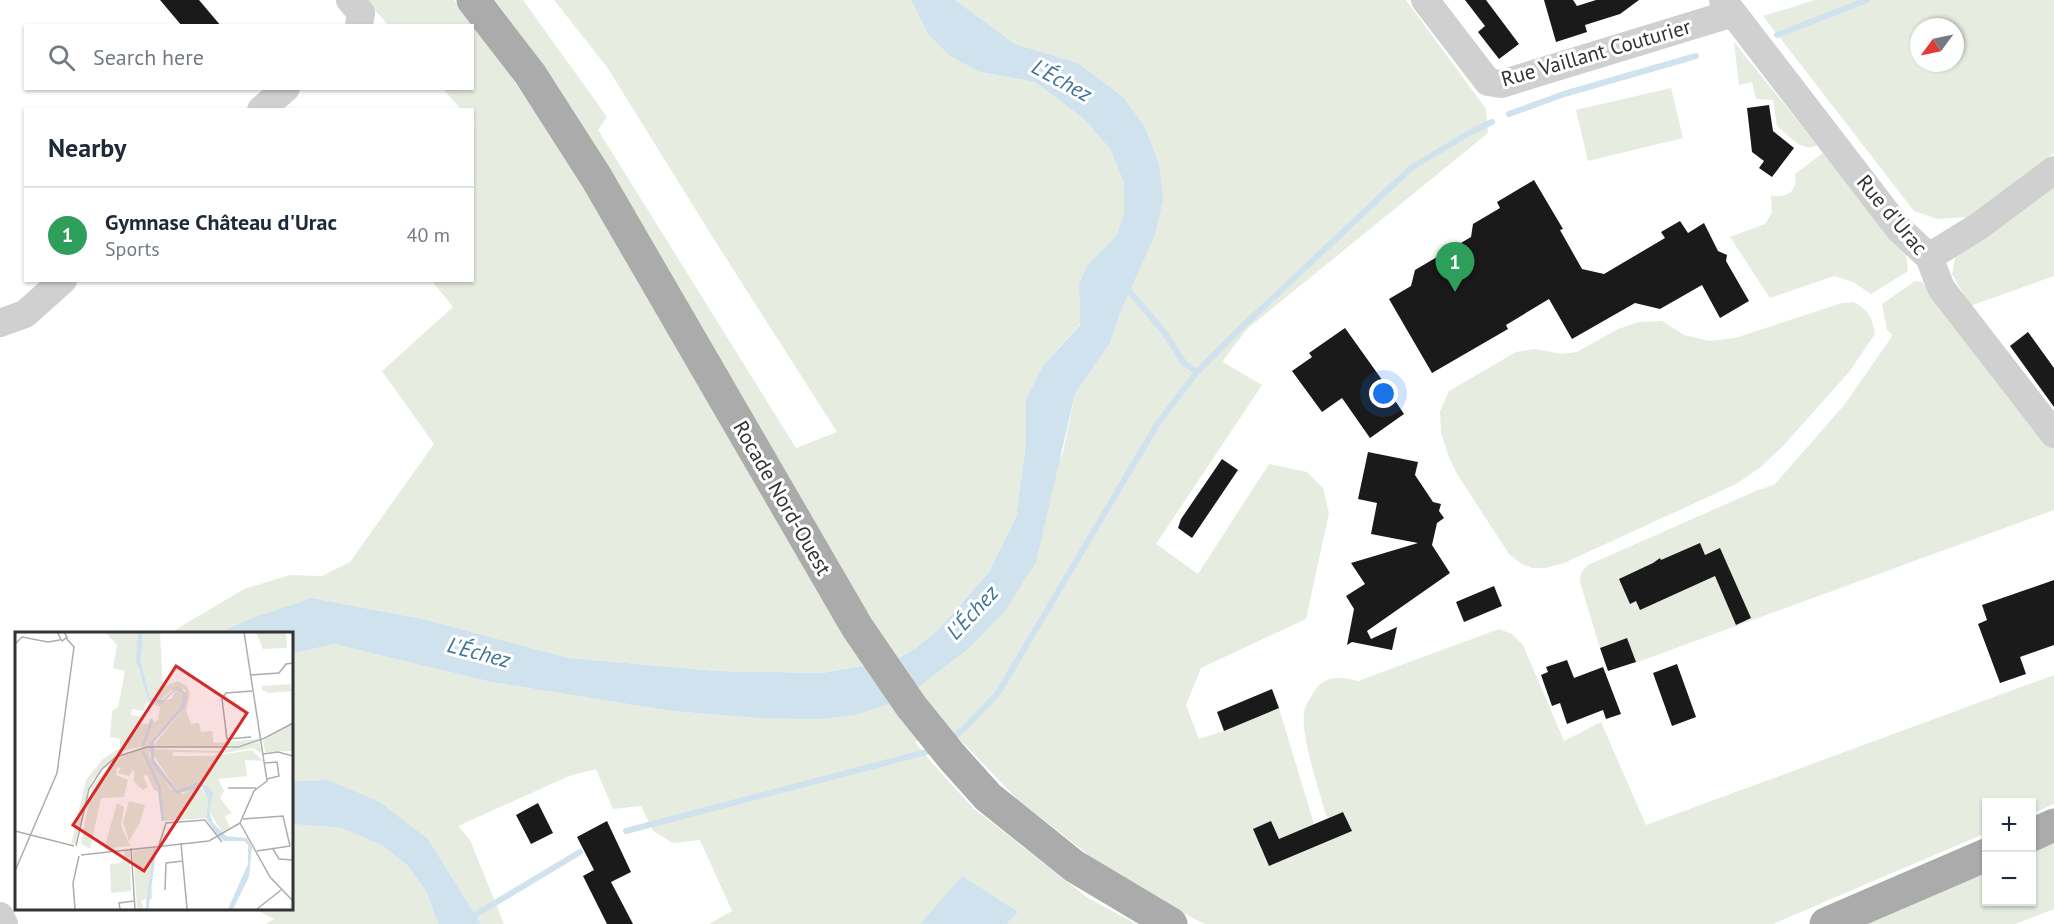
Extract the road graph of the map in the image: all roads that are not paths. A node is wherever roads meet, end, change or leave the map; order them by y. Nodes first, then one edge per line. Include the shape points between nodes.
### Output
1 (350, 0) edge
2 (472, 0) edge
3 (1425, 0) edge
4 (1728, 7) edge
5 (359, 24) edge
6 (284, 90) edge
7 (263, 108) edge
8 (2054, 170) edge
9 (1929, 257) junction
10 (61, 282) edge
11 (0, 323) edge
12 (2054, 434) edge
13 (2054, 825) edge
14 (2036, 833) edge
15 (1982, 857) edge
16 (0, 916) edge
17 (4, 924) edge
18 (1171, 924) edge
19 (1826, 924) edge

1 - 5 street via 361,13
2 - 18 main road, Rocade Nord-Ouest via 530,74 596,177 857,627 911,706 988,797 1074,866
3 - 4 street, Rue Vaillant Couturier via 1488,82 1501,84
4 - 9 street, Rue d'Urac via 1899,229
6 - 7 street
8 - 9 street via 1979,226
9 - 12 street, Rue d'Urac via 1941,288
10 - 11 street via 25,314
13 - 14 main road
15 - 19 main road
16 - 17 street

